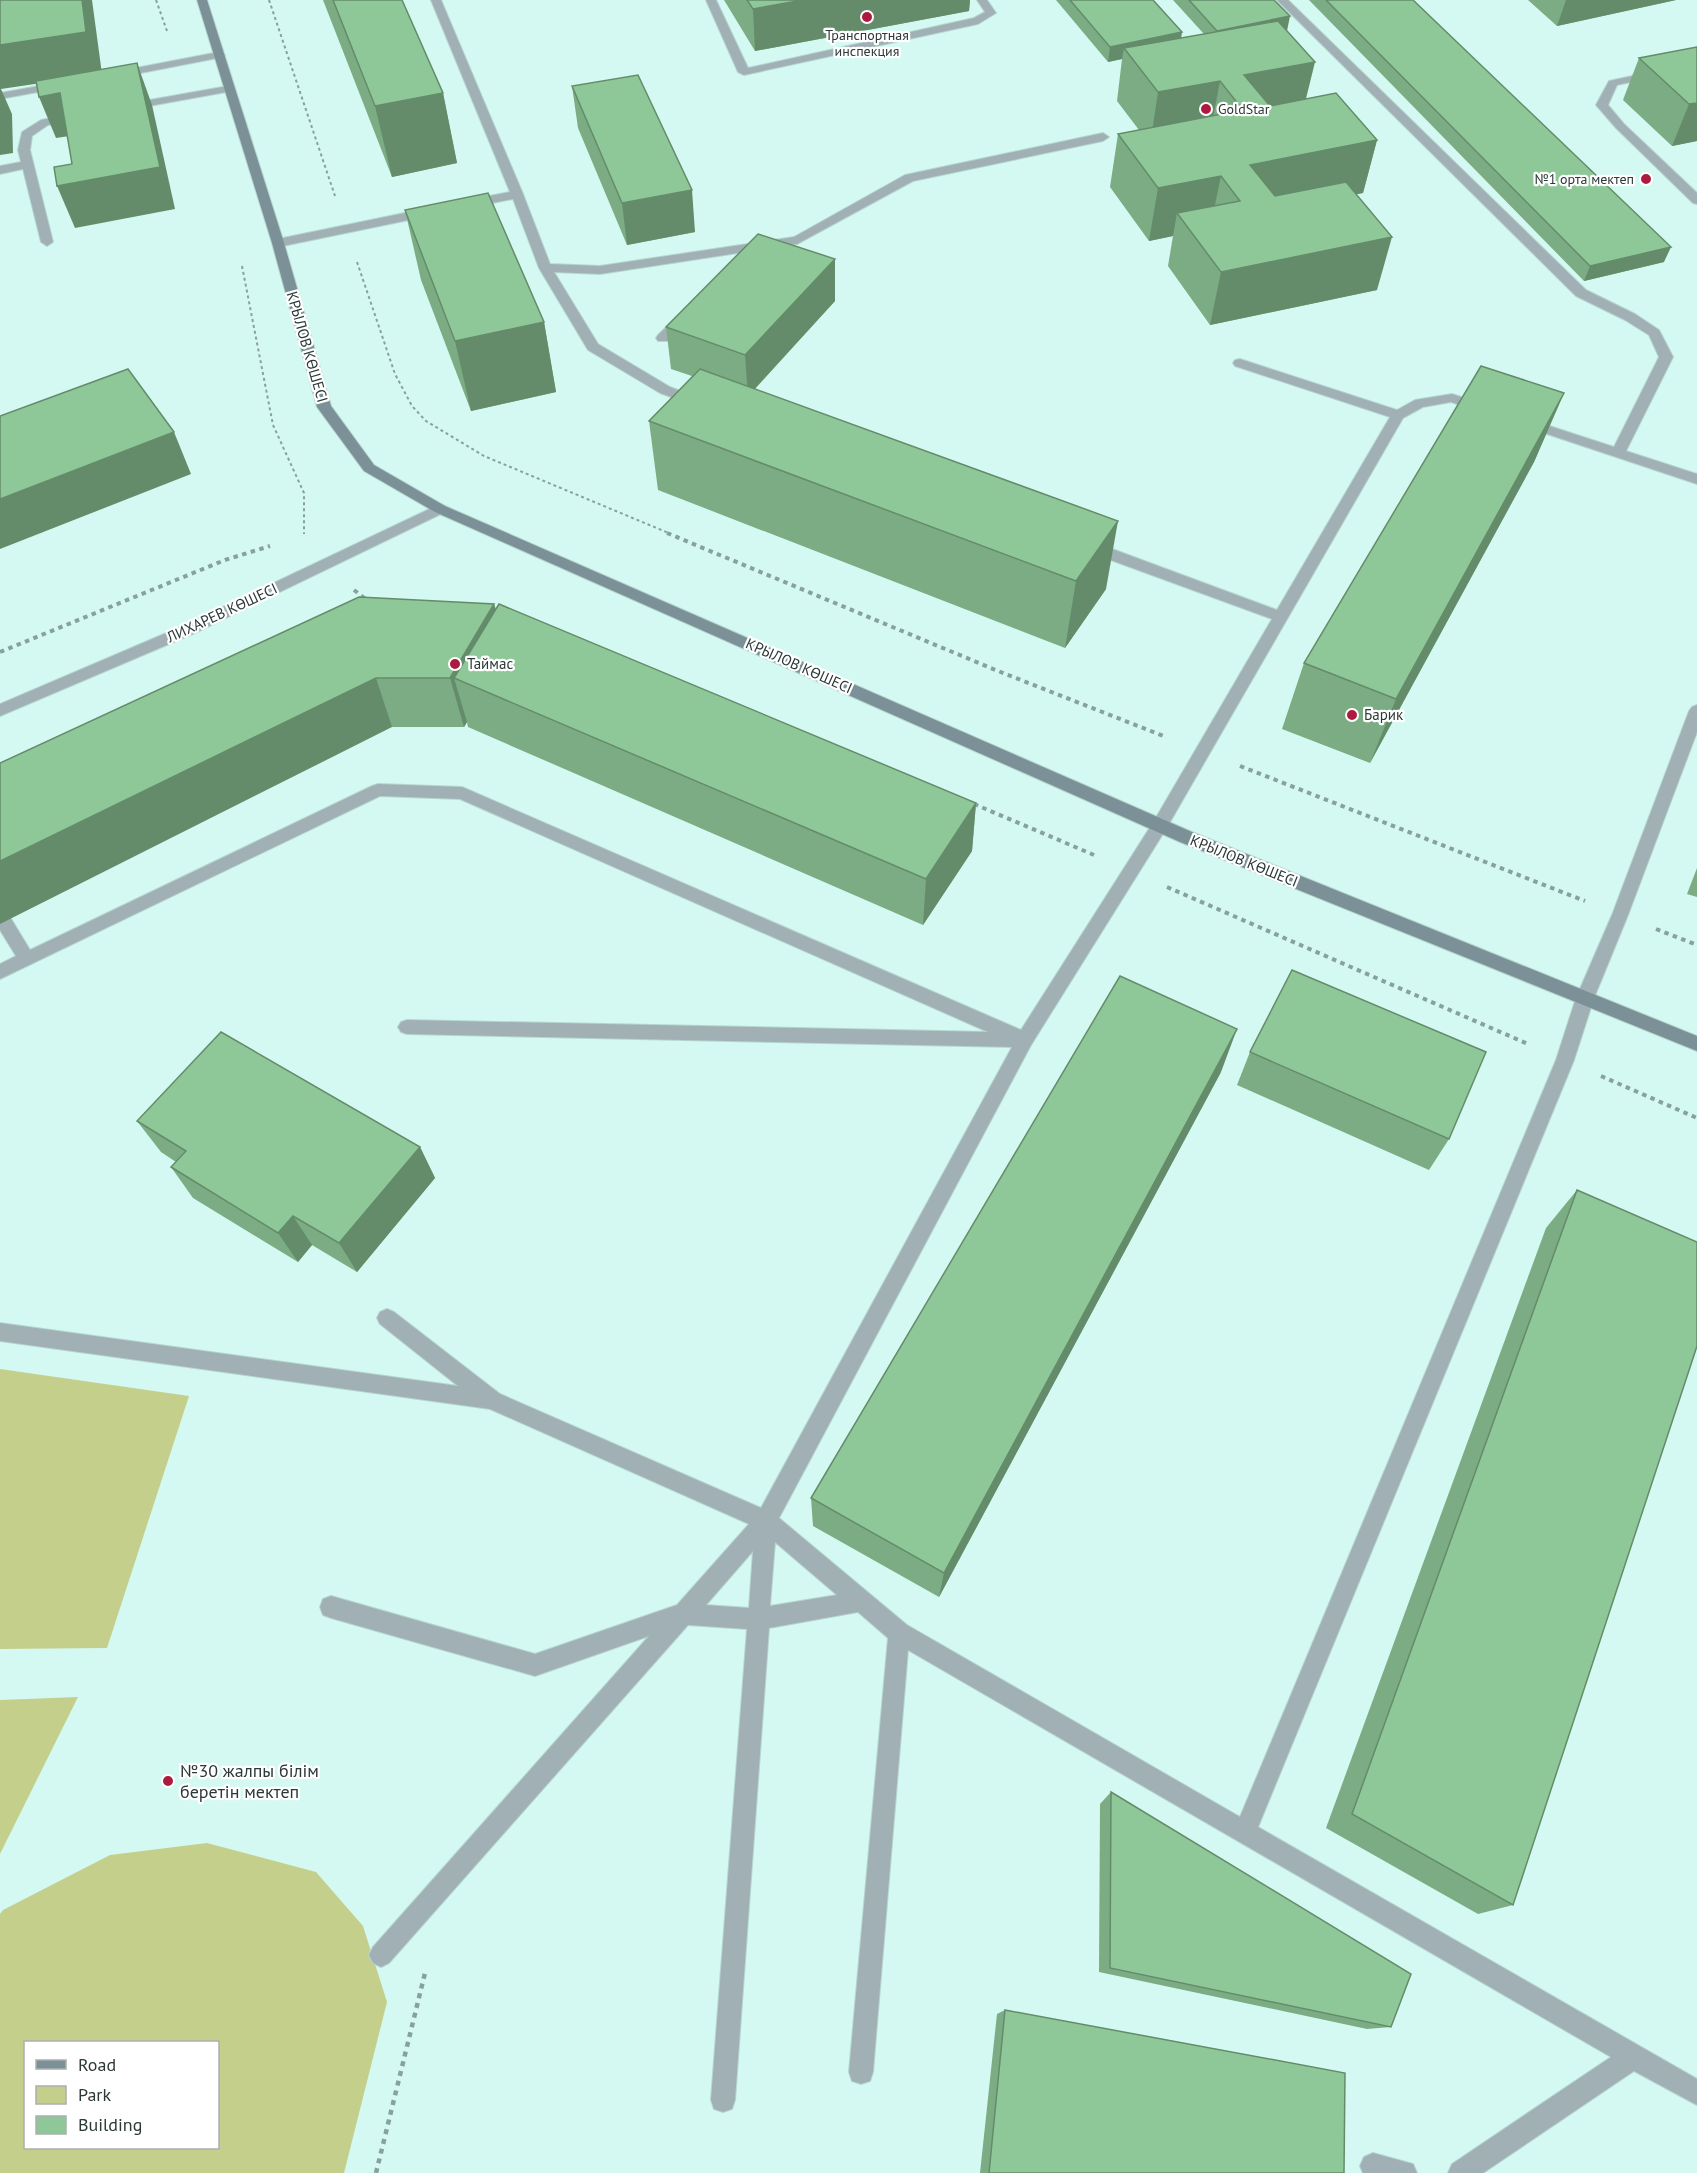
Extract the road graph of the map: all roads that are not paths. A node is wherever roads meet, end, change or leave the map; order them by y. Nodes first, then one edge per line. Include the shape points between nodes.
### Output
1 (202, 0) edge
2 (436, 0) edge
3 (711, 0) edge
4 (982, 0) edge
5 (1282, 0) edge
6 (219, 56) junction
7 (1697, 65) edge
8 (101, 78) edge
9 (78, 82) edge
10 (228, 89) junction
11 (0, 96) edge
12 (112, 110) edge
13 (90, 114) edge
14 (1103, 137) dead end
15 (27, 164) junction
16 (0, 170) edge
17 (517, 194) junction
18 (1697, 200) edge
19 (460, 205) edge
20 (437, 210) edge
21 (46, 242) dead end
22 (278, 243) junction
23 (759, 246) junction
24 (743, 261) edge
25 (545, 268) junction
26 (695, 307) edge
27 (663, 338) dead end
28 (1240, 363) dead end
29 (710, 407) edge
30 (1398, 415) junction
31 (1618, 453) junction
32 (1697, 479) edge
33 (440, 508) junction
34 (1080, 543) edge
35 (1281, 617) junction
36 (0, 710) edge
37 (1697, 711) edge
38 (1160, 825) junction
39 (4, 922) dead end
40 (27, 959) junction
41 (0, 972) edge
42 (1585, 998) junction
43 (407, 1027) dead end
44 (1025, 1040) junction
45 (1697, 1044) edge
46 (387, 1318) dead end
47 (0, 1332) edge
48 (493, 1401) junction
49 (766, 1521) junction
50 (861, 1601) junction
51 (331, 1607) dead end
52 (683, 1614) junction
53 (759, 1619) junction
54 (899, 1633) junction
55 (1245, 1832) junction
56 (381, 1955) dead end
57 (1634, 2056) junction
58 (861, 2072) dead end
59 (1697, 2093) edge
60 (723, 2100) dead end
61 (1373, 2166) dead end
62 (1404, 2173) edge
63 (1461, 2173) edge

1 - 6 main road, КРЫЛОВ КӨШЕСІ
2 - 17 street
3 - 4 street via 744,72 978,21 990,13
5 - 31 street via 1581,293 1654,333 1666,357
6 - 8 street
6 - 10 main road, КРЫЛОВ КӨШЕСІ
7 - 18 street via 1613,83 1602,105
9 - 11 street
10 - 12 street
10 - 22 main road, КРЫЛОВ КӨШЕСІ
13 - 15 street via 45,122 26,134
14 - 23 street via 909,178 796,240
15 - 16 street
15 - 21 street
17 - 19 street
17 - 25 street
20 - 22 street
22 - 33 main road, КРЫЛОВ КӨШЕСІ via 324,407 369,468
23 - 24 street
23 - 25 street via 600,270
25 - 29 street via 593,347 666,390
26 - 27 street
28 - 30 street
30 - 31 street via 1420,403 1452,398
30 - 35 street
31 - 32 street
33 - 36 street, ЛИХАРЕВ КӨШЕСІ via 190,629
33 - 38 main road, КРЫЛОВ КӨШЕСІ
34 - 35 street
35 - 38 street
37 - 42 street
38 - 42 main road, КРЫЛОВ КӨШЕСІ
38 - 44 street
39 - 40 street
40 - 41 street
40 - 44 street via 378,790 462,793
42 - 45 main road, КРЫЛОВ КӨШЕСІ
42 - 55 street via 1565,1060
43 - 44 street
44 - 49 street
46 - 48 street
47 - 48 street
48 - 49 street
49 - 50 street
49 - 52 street
49 - 53 street
50 - 53 street
50 - 54 street
51 - 52 street via 535,1665
52 - 53 street
52 - 56 street
53 - 60 street
54 - 55 street
54 - 58 street
55 - 57 street
57 - 59 street
57 - 63 street
61 - 62 street

